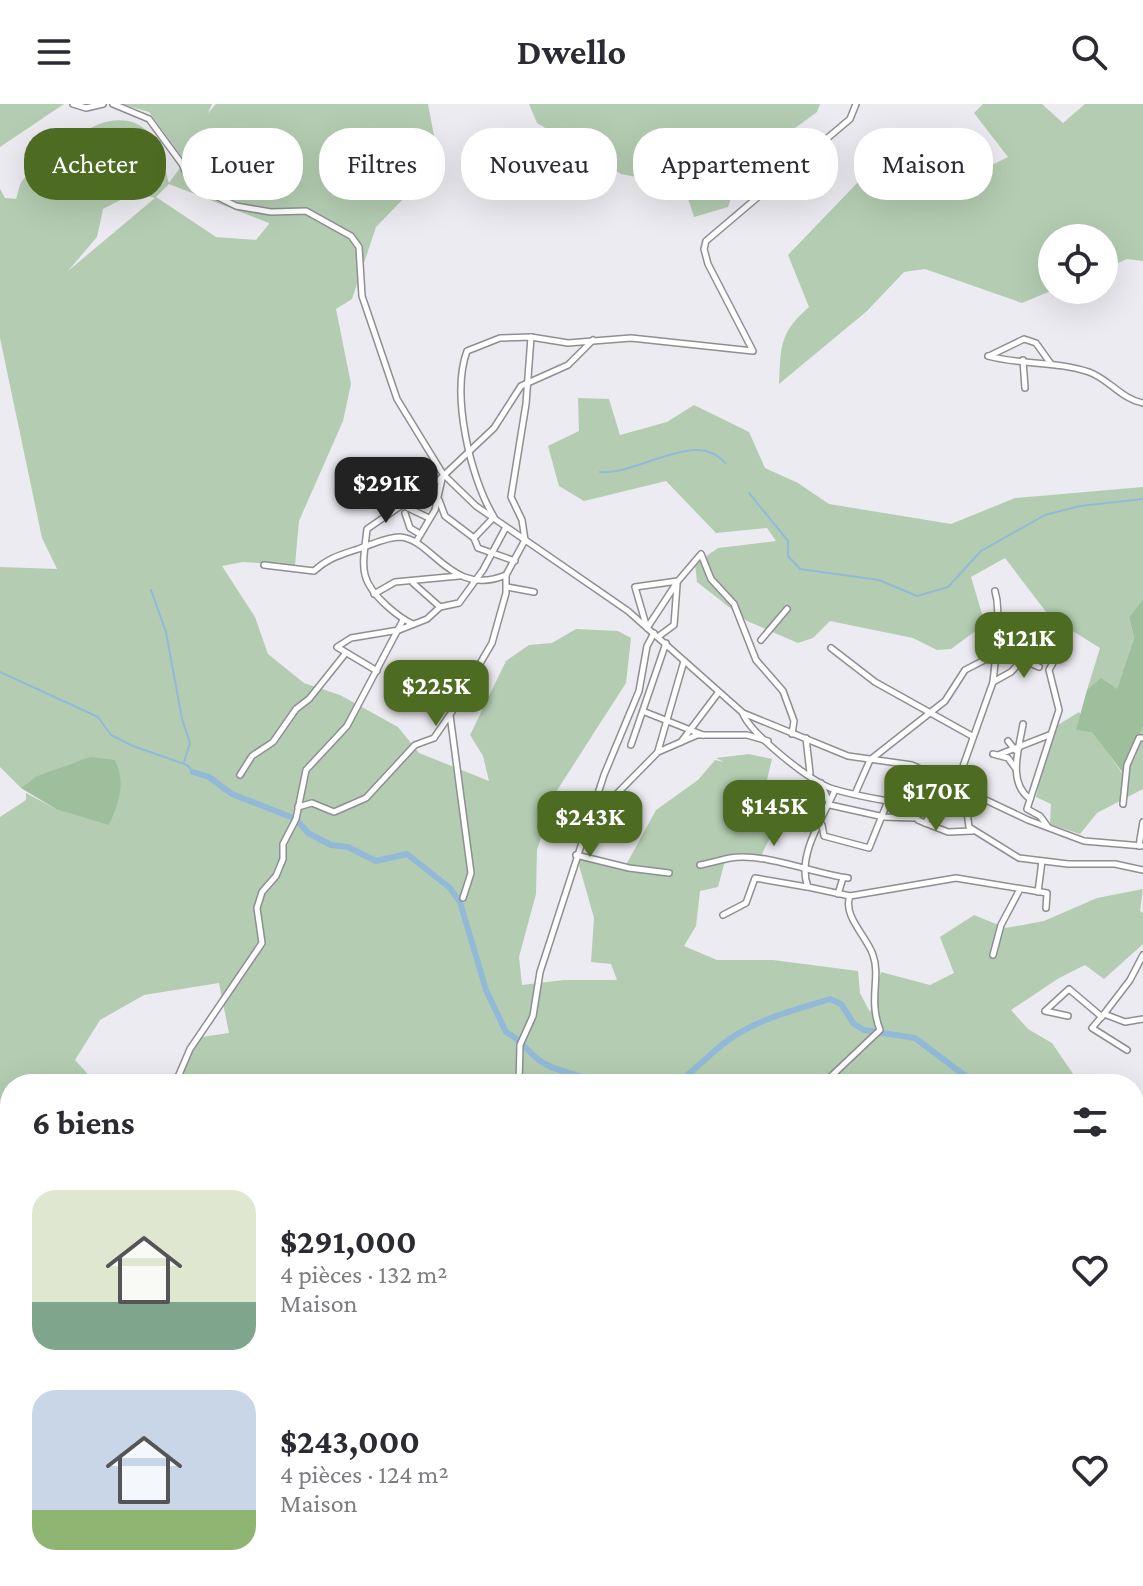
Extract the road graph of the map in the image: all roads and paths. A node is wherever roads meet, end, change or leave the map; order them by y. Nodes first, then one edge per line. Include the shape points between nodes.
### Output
1 (73, 104) edge
2 (103, 104) edge
3 (113, 104) edge
4 (856, 104) edge
5 (531, 337) junction
6 (593, 340) junction
7 (1023, 360) junction
8 (1051, 364) junction
9 (527, 381) junction
10 (1025, 388) dead end
11 (1143, 403) edge
12 (470, 449) junction
13 (443, 474) junction
14 (439, 500) junction
15 (494, 517) junction
16 (429, 518) junction
17 (506, 527) junction
18 (420, 534) junction
19 (474, 538) junction
20 (525, 540) junction
21 (416, 542) junction
22 (368, 546) junction
23 (493, 553) junction
24 (515, 561) junction
25 (264, 565) dead end
26 (506, 575) junction
27 (462, 576) junction
28 (477, 577) junction
29 (412, 582) junction
30 (677, 582) junction
31 (507, 587) junction
32 (995, 591) dead end
33 (534, 592) dead end
34 (374, 594) junction
35 (440, 607) junction
36 (787, 609) dead end
37 (403, 620) junction
38 (413, 624) junction
39 (647, 628) junction
40 (399, 630) junction
41 (656, 634) junction
42 (1015, 636) dead end
43 (761, 640) dead end
44 (666, 643) junction
45 (831, 648) dead end
46 (345, 654) junction
47 (996, 654) junction
48 (684, 660) junction
49 (1054, 661) dead end
50 (1039, 667) dead end
51 (377, 671) junction
52 (993, 682) junction
53 (718, 693) junction
54 (645, 712) junction
55 (743, 713) junction
56 (929, 714) junction
57 (450, 715) junction
58 (666, 718) junction
59 (1023, 724) dead end
60 (690, 728) junction
61 (792, 734) junction
62 (703, 735) junction
63 (1050, 735) junction
64 (972, 736) junction
65 (806, 738) junction
66 (1143, 738) edge
67 (768, 741) junction
68 (1008, 741) dead end
69 (681, 742) junction
70 (631, 745) dead end
71 (1017, 747) junction
72 (658, 752) junction
73 (872, 759) junction
74 (1017, 770) junction
75 (810, 774) junction
76 (240, 775) dead end
77 (821, 783) junction
78 (956, 786) junction
79 (835, 790) junction
80 (855, 794) junction
81 (1030, 799) junction
82 (888, 801) junction
83 (1123, 804) dead end
84 (830, 805) junction
85 (297, 807) junction
86 (1027, 809) junction
87 (884, 817) junction
88 (1024, 818) junction
89 (918, 820) junction
90 (822, 822) junction
91 (1143, 822) edge
92 (925, 823) junction
93 (1049, 828) junction
94 (973, 830) junction
95 (583, 837) junction
96 (1141, 846) edge
97 (576, 855) junction
98 (1042, 861) junction
99 (700, 865) dead end
100 (805, 870) junction
101 (1143, 870) edge
102 (669, 873) dead end
103 (808, 887) junction
104 (1019, 890) junction
105 (1038, 892) junction
106 (838, 894) junction
107 (850, 896) junction
108 (463, 898) dead end
109 (1046, 908) dead end
110 (723, 915) dead end
111 (993, 955) dead end
112 (1143, 955) edge
113 (1068, 1016) dead end
114 (1103, 1016) junction
115 (1143, 1019) edge
116 (1127, 1050) dead end
117 (180, 1074) edge
118 (519, 1074) edge
119 (833, 1074) edge

1 - 2 street
3 - 13 street via 152,122 198,187 236,206 306,211 351,236 359,247 362,296 397,399
4 - 6 street via 850,119 706,241 708,264 752,352 631,338
5 - 6 street via 568,343
5 - 9 street
5 - 12 street via 500,338 467,351 460,395
6 - 9 street via 563,369
7 - 8 street
7 - 8 street via 988,356 1024,339 1036,343
7 - 10 street
8 - 11 street via 1101,377
9 - 12 street via 500,421
9 - 20 street via 511,497
12 - 13 street
12 - 15 street
13 - 14 street
13 - 15 street via 458,492
13 - 22 street via 372,522
14 - 16 street
14 - 19 street via 445,516
15 - 17 street
15 - 19 street
16 - 18 street
16 - 18 street via 406,511 410,528
17 - 20 street
17 - 23 street
18 - 21 street
19 - 23 street via 478,548
20 - 24 street
20 - 39 street
21 - 22 street via 403,537
21 - 27 street
22 - 25 street via 331,556 314,571
22 - 34 street via 364,578
23 - 24 street
23 - 28 street
24 - 26 street
26 - 28 street
26 - 31 street
27 - 28 street
27 - 29 street
28 - 35 street via 459,603
29 - 34 street via 395,582
29 - 35 street
30 - 39 street
30 - 39 street via 635,587
30 - 41 street via 674,625
30 - 61 street via 701,554 711,579 734,604 756,660 783,691 794,721
31 - 33 street
31 - 57 street via 492,643
32 - 47 street
34 - 37 street
35 - 38 street
36 - 43 street
37 - 38 street
37 - 40 street
38 - 40 street
39 - 41 street
40 - 46 street via 351,638 337,647
40 - 51 street
41 - 44 street
41 - 95 street via 647,646 639,691
42 - 47 street via 1001,642
44 - 48 street
44 - 54 street
45 - 56 street
46 - 51 street
46 - 76 street
47 - 52 street
47 - 56 street via 965,670 945,701
48 - 53 street
48 - 58 street
49 - 63 street via 1049,670 1059,710
50 - 52 street via 1027,655
51 - 85 street via 347,726 306,770
52 - 64 street
53 - 55 street
53 - 60 street
54 - 58 street
54 - 70 street
55 - 61 street
55 - 67 street
56 - 64 street
56 - 73 street
57 - 85 street via 434,738 415,745 366,798 334,812 312,803
57 - 108 street via 471,873
58 - 60 street
58 - 72 street
59 - 71 street
60 - 62 street
60 - 69 street
61 - 65 street
62 - 67 street via 747,735
62 - 69 street
63 - 71 street
63 - 81 street
64 - 78 street
65 - 73 street via 848,756
65 - 75 street
66 - 83 street via 1127,765
67 - 75 street
68 - 71 street
69 - 72 street
71 - 74 street
71 - 74 street via 995,754 1008,758
72 - 95 street via 591,820
73 - 78 street via 912,765
73 - 80 street
74 - 81 street via 1020,790
75 - 77 street
77 - 79 street
77 - 84 street
78 - 88 street
78 - 92 street via 946,790
78 - 94 street
79 - 80 street
79 - 84 street
80 - 82 street
81 - 86 street
82 - 87 street
82 - 89 street via 907,807
84 - 87 street
84 - 90 street
85 - 117 street via 281,865 257,908 262,943 210,1016
86 - 88 street
86 - 93 street
87 - 89 street
87 - 90 street via 869,848 824,836
88 - 93 street
89 - 92 street
90 - 100 street via 811,840
91 - 96 street
92 - 94 street via 948,832
93 - 96 street via 1084,841
94 - 98 street via 1019,858
95 - 97 street
97 - 102 street
97 - 118 street via 540,972 533,1016 520,1045
98 - 101 street
98 - 105 street
99 - 100 street via 734,858
100 - 103 street
100 - 106 street via 845,878
103 - 106 street
103 - 110 street via 755,878 746,903
104 - 105 street
104 - 107 street via 944,877
104 - 111 street
105 - 109 street via 1047,893
106 - 107 street
107 - 119 street via 851,913 874,958 872,1005 879,1029
112 - 114 street
113 - 114 street via 1045,1011 1069,989
114 - 115 street via 1125,1022
114 - 116 street via 1092,1028

